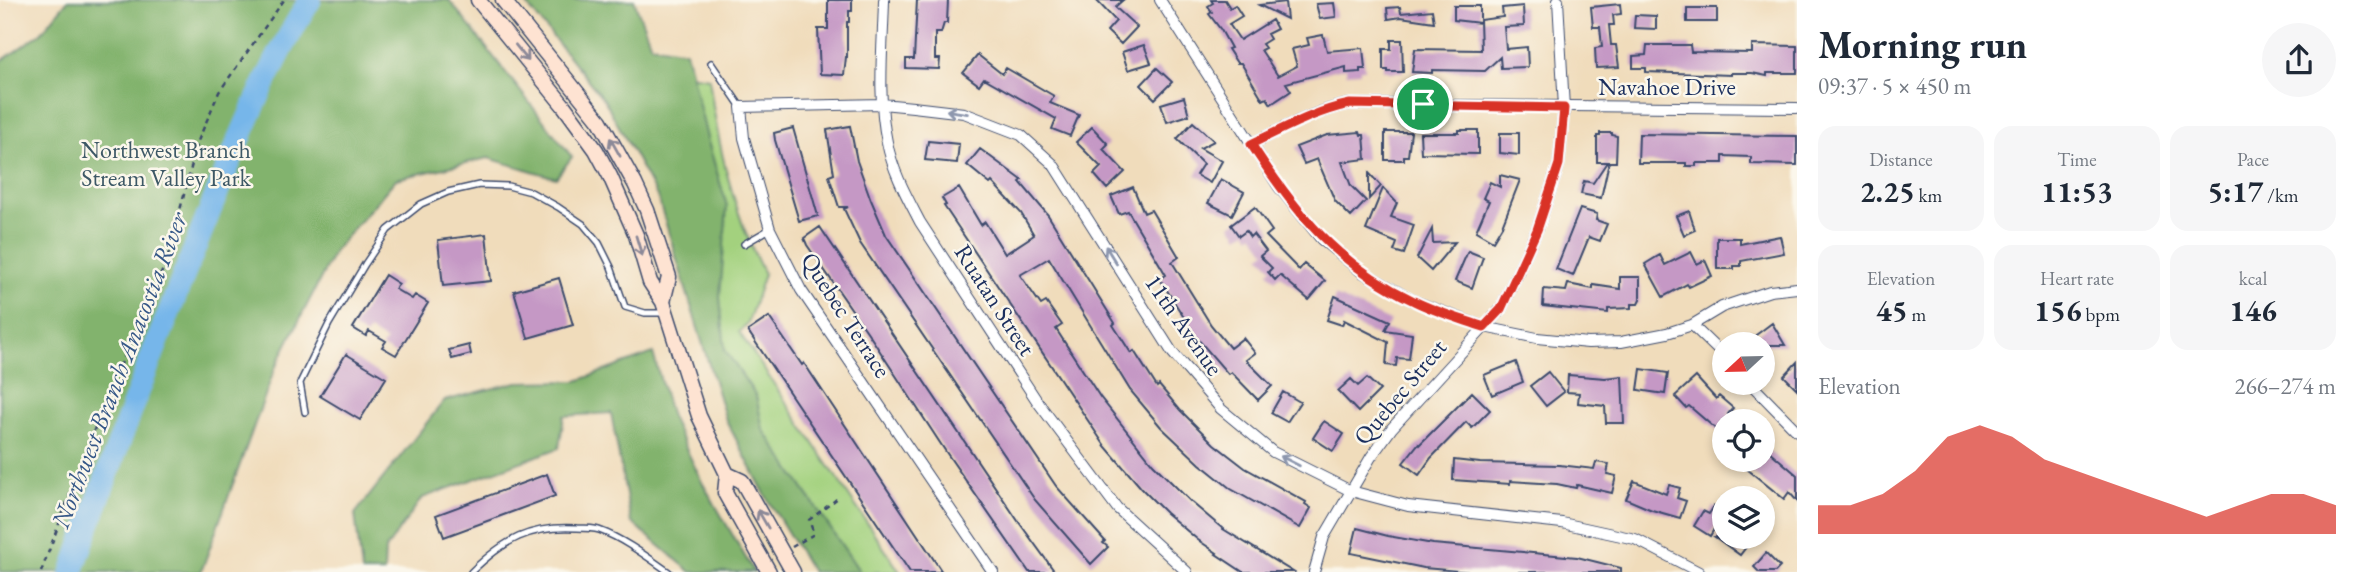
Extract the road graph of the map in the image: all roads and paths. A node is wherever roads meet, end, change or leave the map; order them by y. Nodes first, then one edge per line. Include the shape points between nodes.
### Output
1 (284, 0) edge
2 (478, 0) edge
3 (503, 0) edge
4 (884, 0) edge
5 (1160, 0) edge
6 (1558, 0) edge
7 (711, 63) dead end
8 (882, 104) junction
9 (741, 107) junction
10 (1564, 108) junction
11 (1797, 108) edge
12 (1251, 144) junction
13 (770, 229) junction
14 (744, 244) dead end
15 (1797, 288) edge
16 (665, 307) junction
17 (1692, 324) junction
18 (1484, 327) junction
19 (1712, 344) edge
20 (1763, 396) edge
21 (304, 412) dead end
22 (1797, 430) edge
23 (727, 474) junction
24 (1351, 491) junction
25 (838, 498) dead end
26 (790, 548) dead end
27 (41, 572) edge
28 (471, 572) edge
29 (669, 572) edge
30 (769, 572) edge
31 (793, 572) edge
32 (993, 572) edge
33 (1187, 572) edge
34 (1314, 572) edge
35 (1699, 572) edge

1 - 27 path via 219,92 208,117 167,260 106,397
2 -> 16 main road via 596,150 636,235 650,282
16 -> 3 main road via 669,277 635,184 600,121
4 - 8 street, Ruatan Street
5 - 12 street
6 - 10 street, Quebec Street
7 - 9 lane
8 - 9 street, 11th Avenue
24 -> 8 street, 11th Avenue via 1272,452 1221,409 1171,352 1053,164 1021,135 964,113
8 - 33 street, Ruatan Street via 894,168 945,262 1037,401 1117,508
9 - 13 street, Quebec Terrace via 744,138
10 - 11 street, Navahoe Drive
10 - 12 street, Navahoe Drive via 1350,104 1310,116
10 - 18 street, Quebec Street via 1559,164 1537,230 1501,309
12 - 18 street via 1321,239 1362,272 1414,301
13 - 14 lane
13 - 32 street, Quebec Terrace via 802,290
15 - 17 street via 1770,291 1722,307
16 - 21 lane via 645,313 625,307 599,243 583,224 531,192 479,185 448,192 421,204 388,230 365,264 299,383
16 - 23 main road via 699,416
17 - 18 street via 1621,342 1588,343
17 - 19 street
18 - 24 street, Quebec Street via 1392,428
20 - 22 street
23 - 30 main road via 725,493
31 -> 23 main road via 742,481
24 - 34 street, Quebec Street via 1324,537
24 - 35 street, 11th Avenue via 1408,506 1563,523 1635,539
25 - 26 path via 809,520 814,534
28 - 29 lane via 492,552 523,534 552,526 598,529

